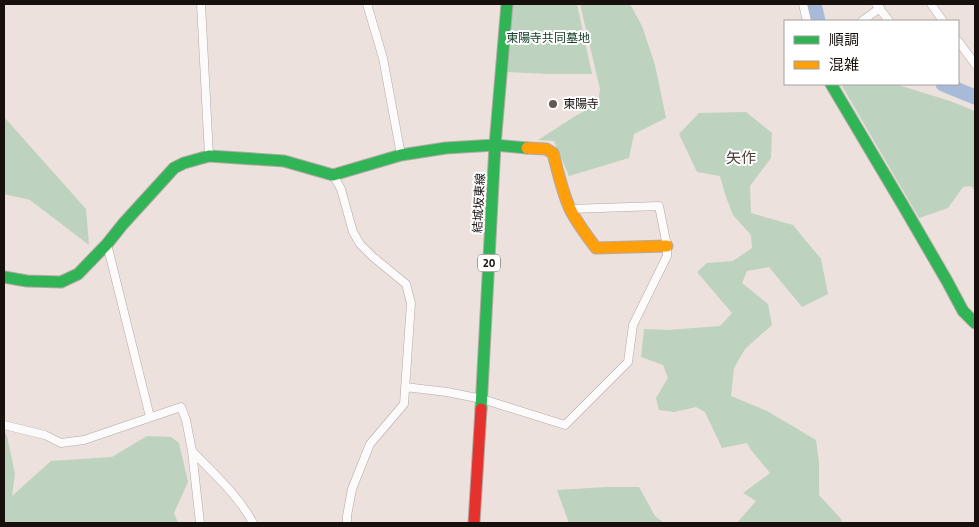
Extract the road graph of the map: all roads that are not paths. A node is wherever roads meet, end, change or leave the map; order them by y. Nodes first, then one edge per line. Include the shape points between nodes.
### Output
1 (201, 4) edge
2 (367, 4) edge
3 (507, 4) edge
4 (803, 4) edge
5 (930, 4) edge
6 (878, 6) edge
7 (807, 20) edge
8 (863, 20) edge
9 (888, 20) edge
10 (942, 20) edge
11 (959, 42) edge
12 (975, 64) edge
13 (832, 85) edge
14 (495, 145) junction
15 (401, 155) junction
16 (209, 156) junction
17 (333, 174) junction
18 (570, 209) junction
19 (107, 244) junction
20 (667, 246) junction
21 (4, 278) edge
22 (975, 323) edge
23 (405, 387) junction
24 (482, 399) junction
25 (150, 418) junction
26 (4, 425) edge
27 (192, 451) junction
28 (200, 523) edge
29 (253, 523) edge
30 (347, 523) edge
31 (474, 523) edge

1 - 16 street
2 - 15 street via 383,58
3 - 14 street, 結城坂東線 / 20
4 - 7 street
5 - 10 street
6 - 8 street
6 - 9 street
11 - 12 street
13 - 22 street via 963,311
14 - 15 street
14 - 18 street via 546,149 553,154
14 - 24 street, 結城坂東線 / 20
15 - 17 street
16 - 17 street via 284,160
16 - 19 street via 174,168
17 - 23 street via 341,189 352,232 373,257 406,284 412,303
18 - 20 street via 596,248
18 - 20 street via 659,206
19 - 21 street via 78,274 61,282
19 - 25 street
20 - 24 street via 667,256 633,325 628,362 564,425
23 - 24 street
23 - 30 street via 404,404 370,444 363,459 352,489
24 - 31 street, 結城坂東線 / 20
25 - 26 street via 84,440 61,443 45,435
25 - 27 street via 181,407
27 - 28 street
27 - 29 street via 228,486

